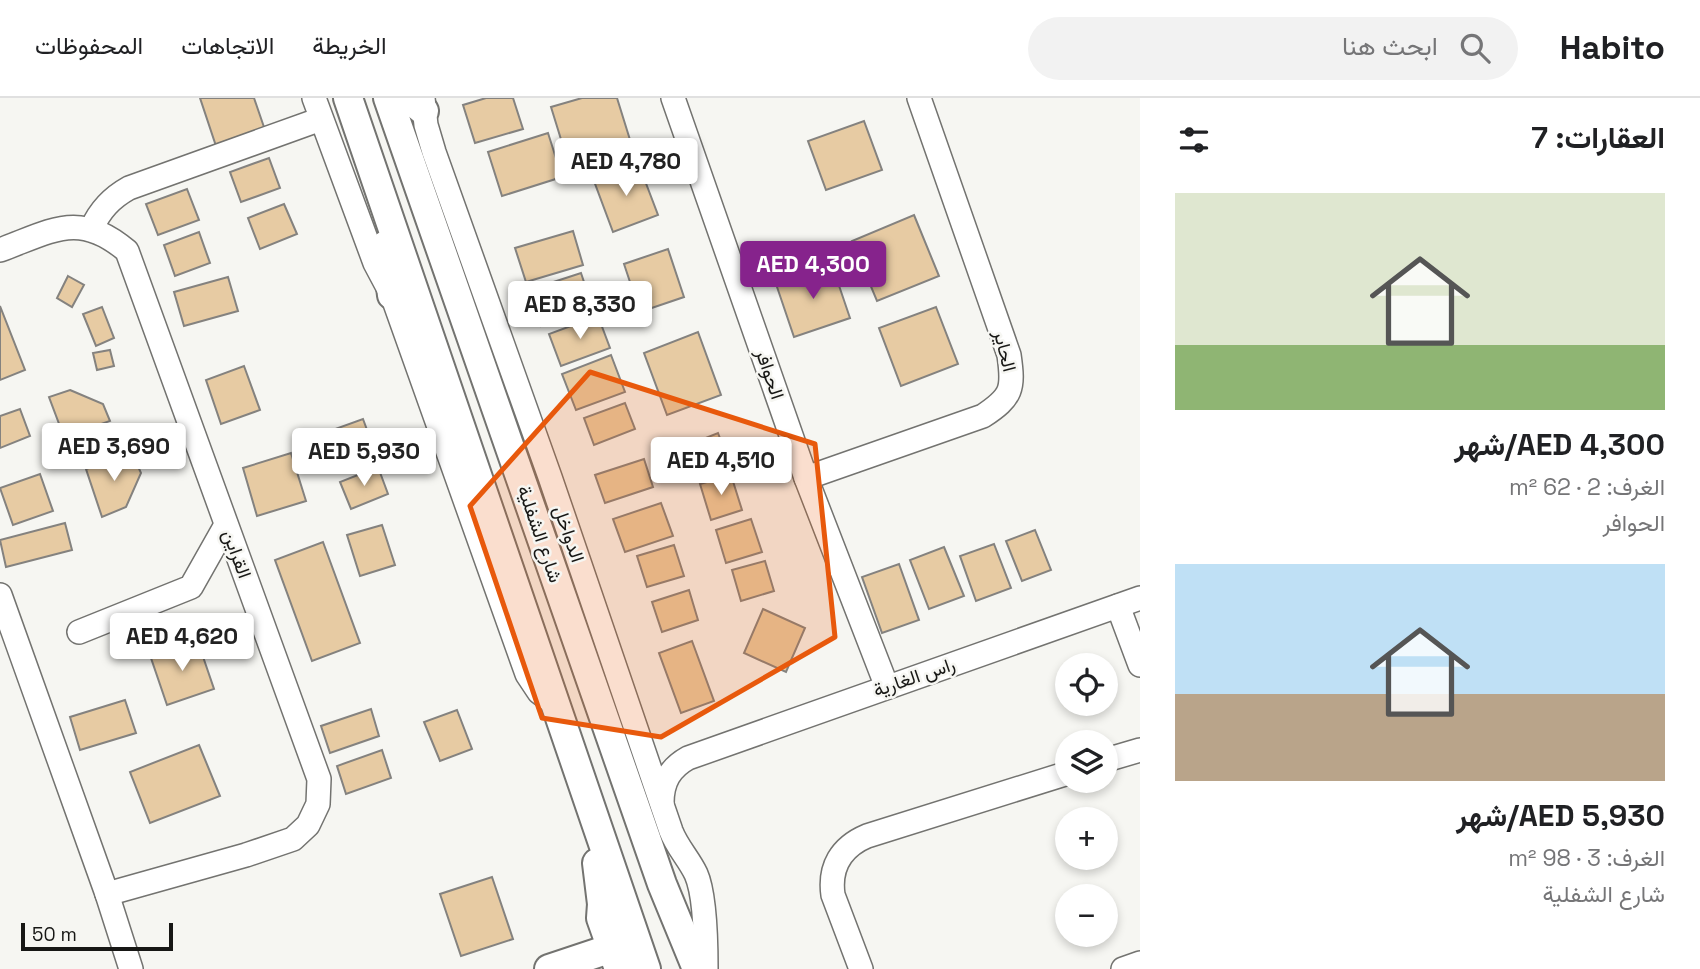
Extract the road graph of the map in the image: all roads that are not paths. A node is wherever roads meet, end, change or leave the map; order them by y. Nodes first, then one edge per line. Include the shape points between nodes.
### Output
1 (348, 98) edge
2 (388, 98) edge
3 (673, 98) edge
4 (919, 98) edge
5 (419, 102) edge
6 (318, 109) edge
7 (376, 180) junction
8 (92, 228) junction
9 (0, 250) edge
10 (392, 295) junction
11 (806, 478) junction
12 (226, 525) junction
13 (0, 595) edge
14 (1129, 602) edge
15 (79, 632) dead end
16 (1140, 665) edge
17 (887, 687) junction
18 (555, 704) junction
19 (641, 744) junction
20 (1140, 750) edge
21 (1118, 756) edge
22 (688, 758) junction
23 (579, 775) junction
24 (1055, 777) edge
25 (662, 803) junction
26 (107, 894) junction
27 (615, 958) edge
28 (1140, 963) edge
29 (131, 969) edge
30 (549, 969) edge
31 (646, 969) edge
32 (697, 969) edge
33 (706, 969) edge
34 (861, 969) edge
35 (1123, 969) edge

1 - 7 street
2 - 32 street, شارع الشفلية via 662,884
3 - 11 street, الحوافر
4 - 11 street, الحاير via 1009,355 1012,388 1006,399 983,416
5 - 19 street, الدواخل
6 - 8 street via 129,188 110,201
6 - 10 street via 374,263
7 - 10 street
7 - 18 street
8 - 9 street via 72,226
8 - 12 street, القراين via 127,251
10 - 18 street via 527,674
11 - 17 street, الحوافر
12 - 15 street via 191,587
12 - 26 street, القراين via 319,779 318,804 308,825 293,839
13 - 26 street
14 - 16 street
14 - 17 street, راس الغارية
17 - 22 street, راس الغارية
18 - 23 street
19 - 22 street via 659,754
19 - 25 street, الدواخل
20 - 21 street
22 - 25 street, راس الغارية via 668,776
23 - 27 street via 600,873 601,918
23 - 31 street
24 - 34 street via 867,836 848,847 835,864 833,895
25 - 33 street, الدواخل via 674,840 698,881
26 - 29 street
27 - 30 street
28 - 35 street

